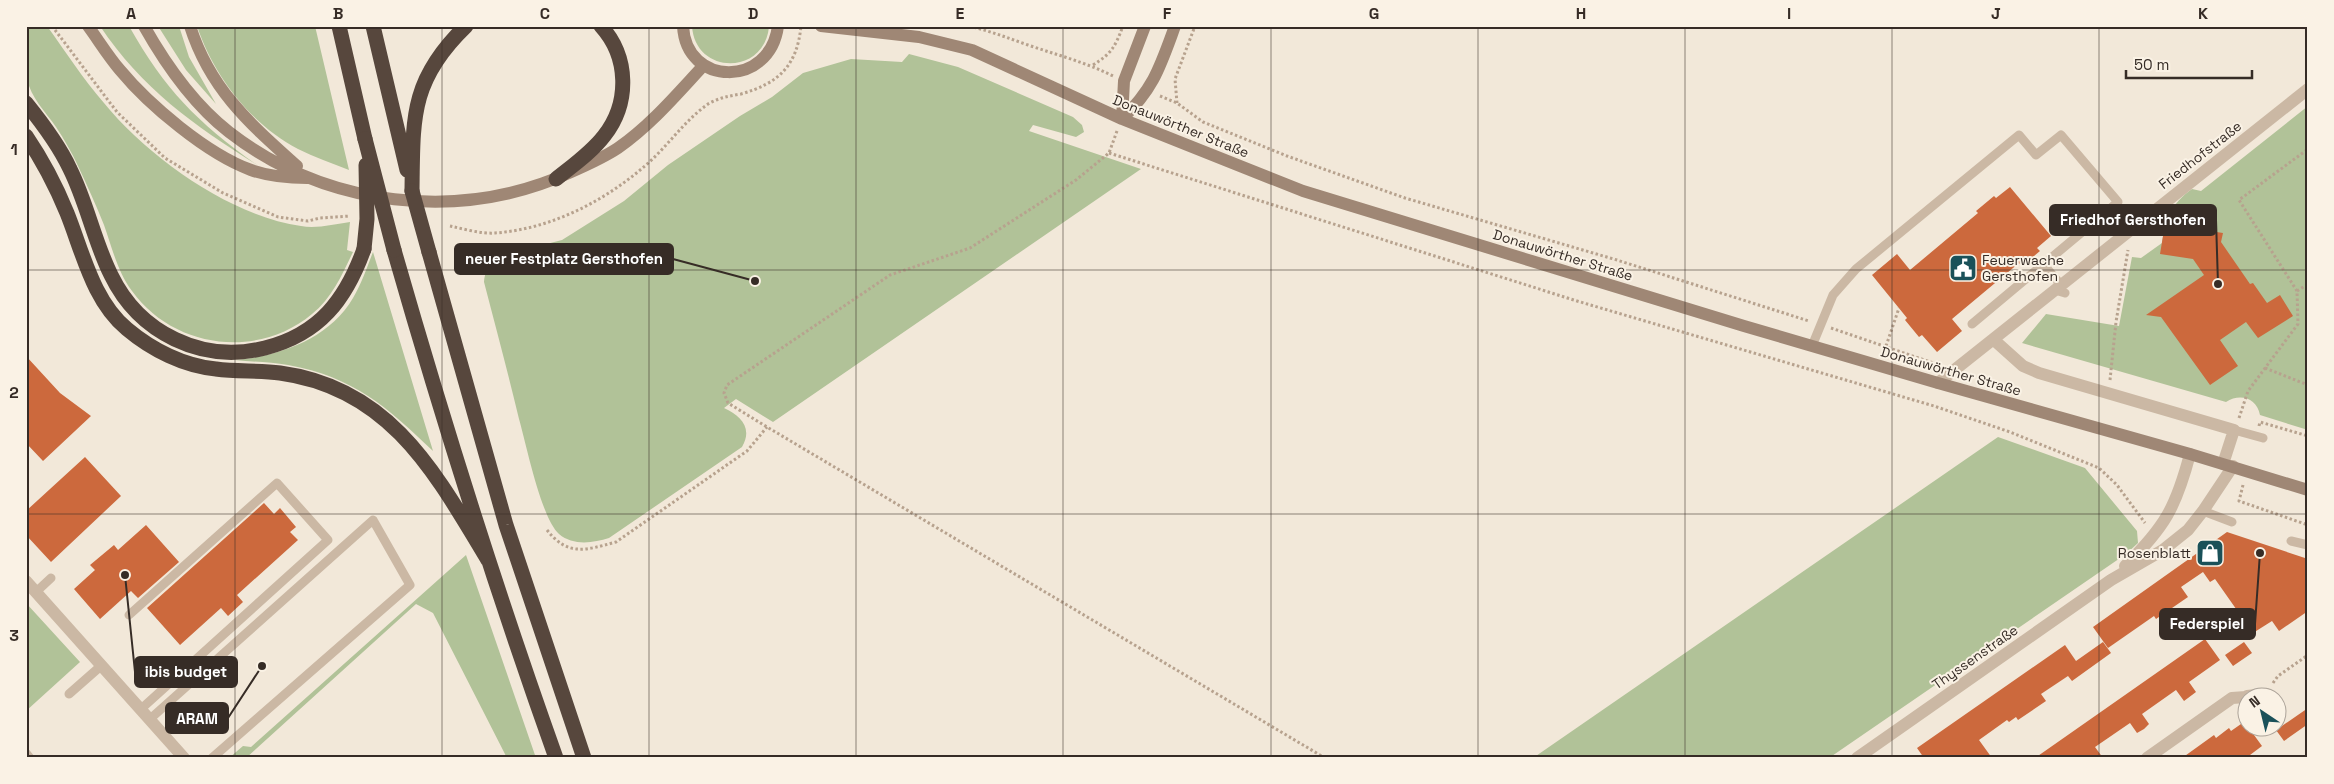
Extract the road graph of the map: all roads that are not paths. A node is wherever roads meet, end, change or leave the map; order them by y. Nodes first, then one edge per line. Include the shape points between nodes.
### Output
1 (88, 26) edge
2 (144, 26) edge
3 (190, 26) edge
4 (339, 26) edge
5 (373, 26) edge
6 (466, 26) edge
7 (601, 26) edge
8 (683, 26) edge
9 (778, 26) edge
10 (821, 26) edge
11 (1145, 26) edge
12 (1176, 26) edge
13 (704, 64) junction
14 (2308, 89) edge
15 (26, 103) edge
16 (1122, 119) junction
17 (26, 136) edge
18 (365, 139) junction
19 (406, 143) junction
20 (310, 178) junction
21 (556, 179) junction
22 (2043, 264) junction
23 (2061, 289) junction
24 (1972, 324) dead end
25 (1994, 340) junction
26 (1812, 346) junction
27 (1938, 383) junction
28 (2234, 430) junction
29 (2263, 438) dead end
30 (2190, 454) junction
31 (2228, 465) junction
32 (2308, 490) edge
33 (2203, 511) junction
34 (2232, 522) dead end
35 (2291, 541) dead end
36 (2308, 545) edge
37 (488, 560) junction
38 (51, 578) dead end
39 (2111, 580) junction
40 (26, 582) edge
41 (36, 592) junction
42 (129, 615) dead end
43 (102, 665) junction
44 (69, 694) dead end
45 (2236, 697) edge
46 (145, 714) junction
47 (26, 753) edge
48 (30, 758) edge
49 (184, 758) edge
50 (212, 758) edge
51 (556, 758) edge
52 (584, 758) edge
53 (1857, 758) edge
54 (2147, 758) edge

1 - 20 main road via 120,70 165,115 212,150 250,170 288,178
2 - 20 main road via 168,66 228,131 262,154
3 - 20 main road via 212,78 232,104
4 - 18 highway
5 - 19 highway
6 - 19 highway via 447,45 427,74
7 - 21 highway via 622,64 624,76 619,108 605,135 592,150
8 - 13 main road via 688,46
9 - 13 main road via 770,51 752,68 728,72
10 - 16 main road, Donauwörther Straße via 919,37 972,50
11 - 16 main road via 1124,81
12 - 16 main road via 1154,81
13 - 21 main road via 659,113 617,149
14 - 23 street, Friedhofstraße via 2131,229 2098,261
15 - 18 highway, bridge via 70,168 117,287 136,312 163,334 178,342 209,350 255,351 290,340 324,318 337,303 348,287 364,248 367,219
16 - 26 main road, Donauwörther Straße via 1302,191
17 - 37 highway via 56,186 94,283 113,315 126,328 165,354 196,365 302,377 338,390 366,405 401,433 424,458
18 - 37 highway, bridge via 394,250
19 - 52 highway, bridge via 412,191 506,525
20 - 21 main road via 348,192 444,203 493,198
22 - 23 lane
22 - 24 lane
22 - 26 lane via 2118,202 2061,135 2036,155 2019,135 1856,269 1832,295
23 - 25 street, Friedhofstraße
25 - 27 street, Friedhofstraße
25 - 28 street via 2012,358 2031,370
26 - 27 main road, Donauwörther Straße
27 - 30 main road, Donauwörther Straße
28 - 29 lane
28 - 31 street
30 - 31 main road, Donauwörther Straße
30 - 39 street, Thyssenstraße via 2181,488 2168,517
31 - 32 main road, Donauwörther Straße
31 - 33 street, Thyssenstraße
33 - 34 lane
33 - 39 street, Thyssenstraße via 2188,530 2163,550
35 - 36 lane
37 - 51 highway
38 - 41 lane
39 - 53 street, Thyssenstraße
40 - 41 street
41 - 43 street
42 - 46 lane via 277,483 328,540
43 - 44 lane
43 - 46 street
45 - 54 street
46 - 49 street
46 - 50 lane via 374,520 410,584
47 - 48 lane

